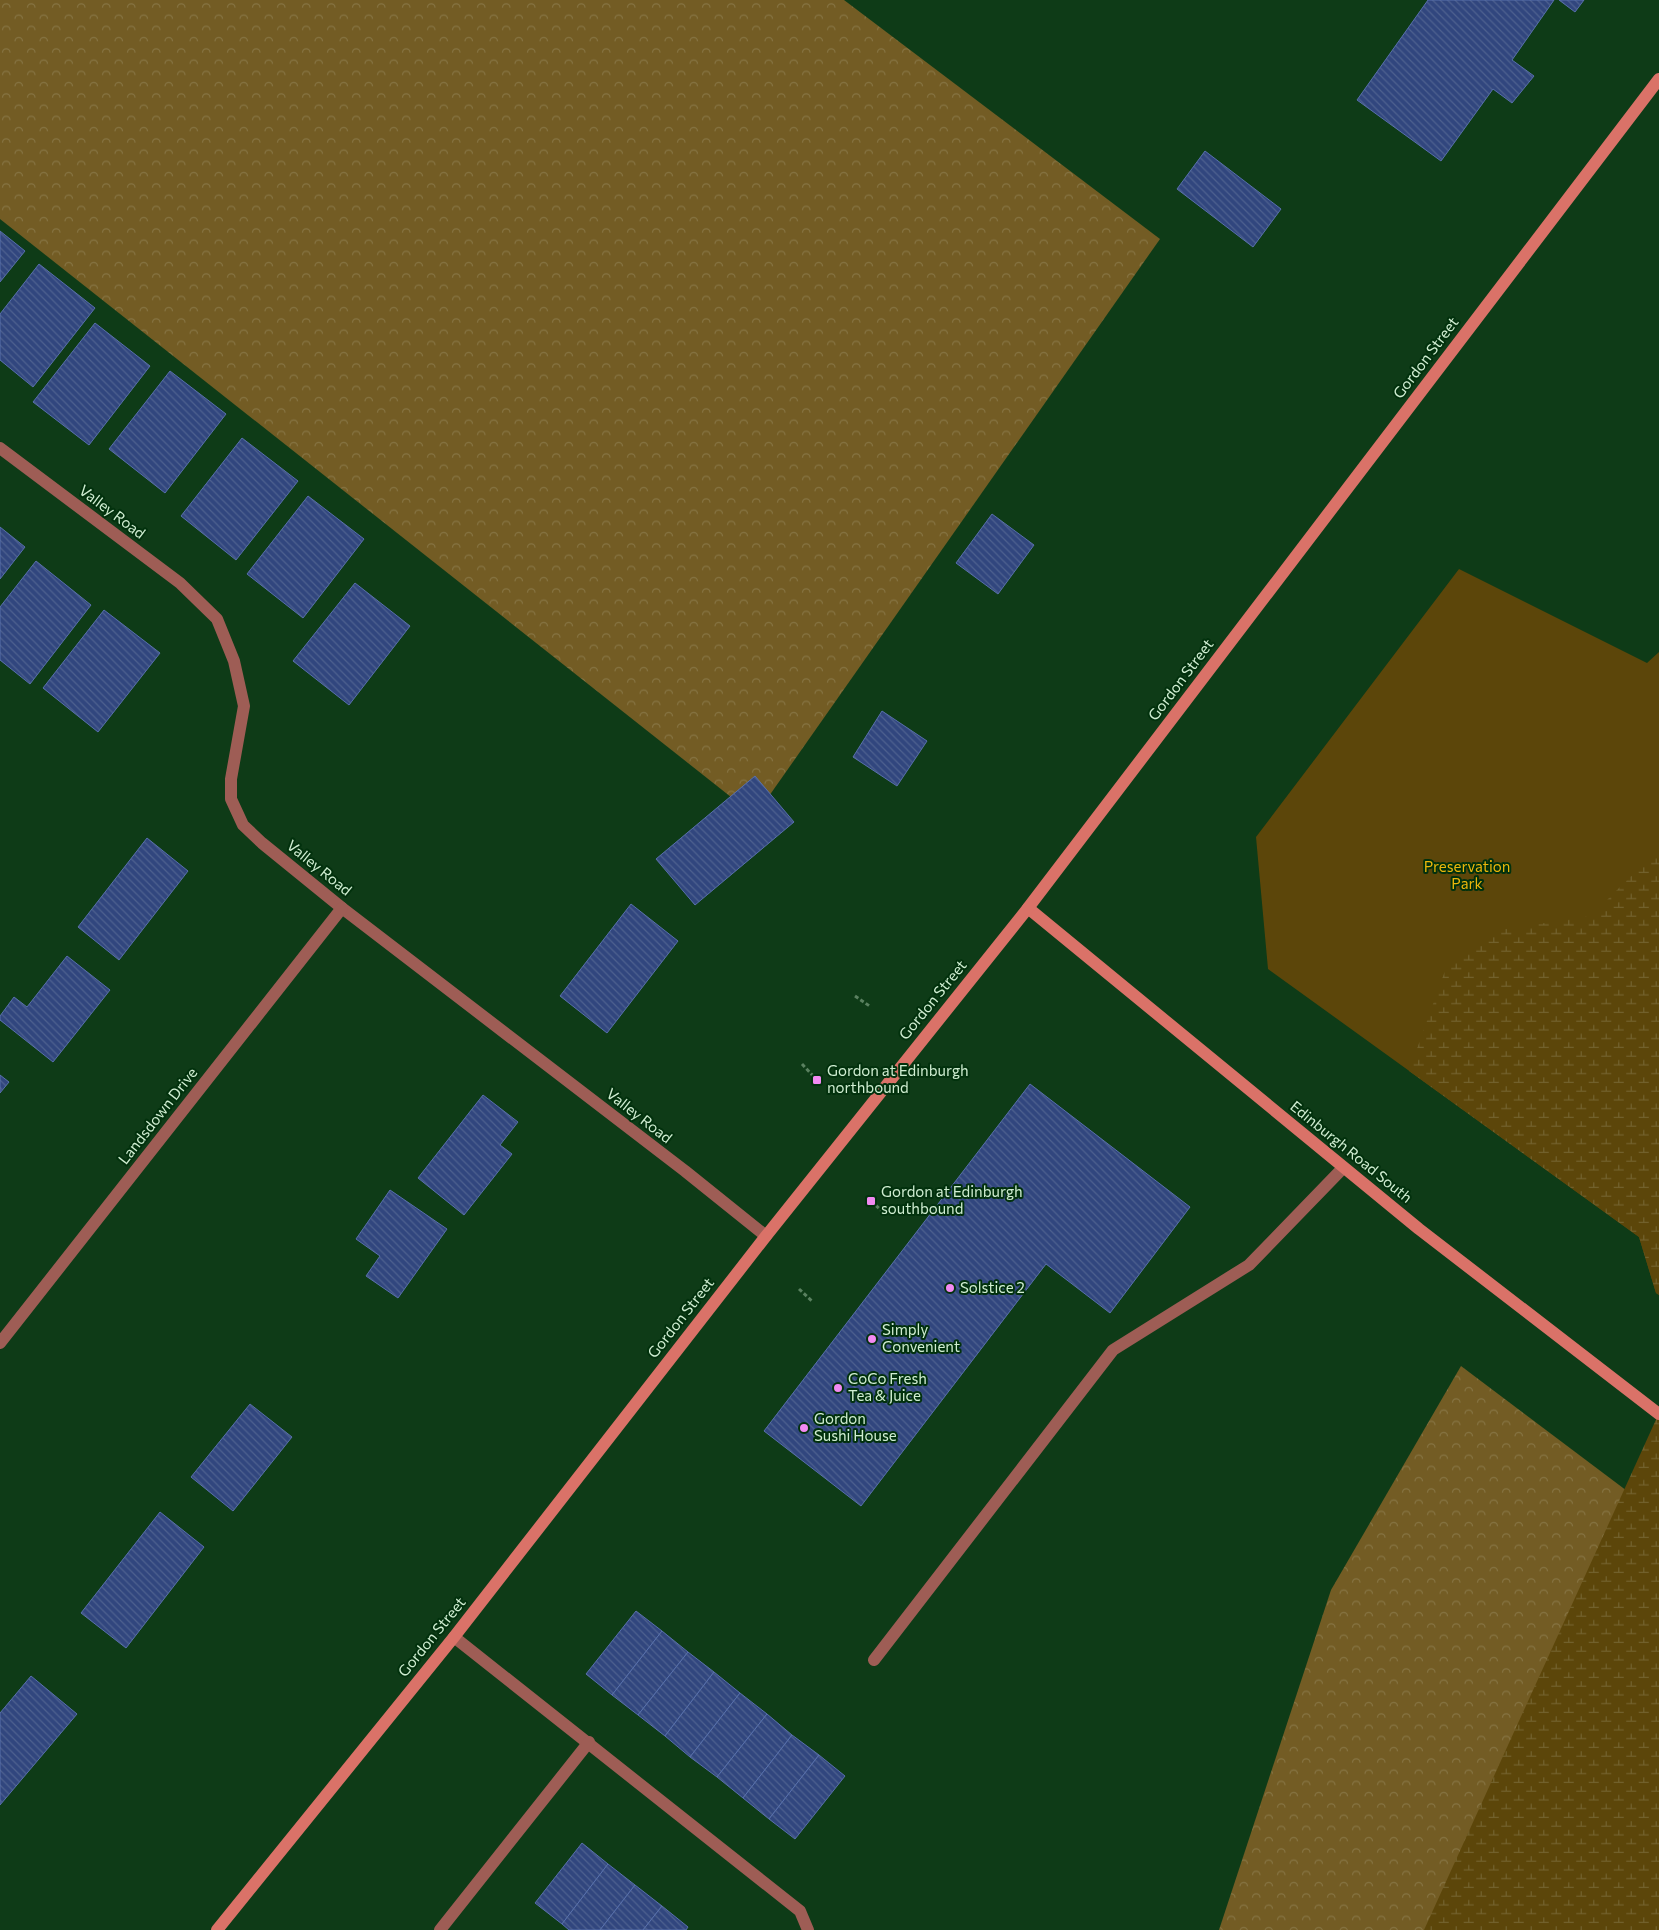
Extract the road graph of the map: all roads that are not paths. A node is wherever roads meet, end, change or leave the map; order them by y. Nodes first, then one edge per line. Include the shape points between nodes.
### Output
1 (1659, 79) edge
2 (0, 448) edge
3 (342, 908) junction
4 (1028, 908) junction
5 (1343, 1168) junction
6 (766, 1236) junction
7 (0, 1343) edge
8 (1659, 1414) edge
9 (454, 1637) junction
10 (874, 1660) dead end
11 (589, 1742) junction
12 (217, 1930) edge
13 (440, 1930) edge
14 (808, 1930) edge

1 - 4 main road, Gordon Street
2 - 3 street, Valley Road via 180,583 216,619 234,661 244,706 231,779 231,799 243,826
3 - 6 street, Valley Road
3 - 7 street, Landsdown Drive
4 - 5 main road, Edinburgh Road South
4 - 6 main road, Gordon Street
5 - 8 main road, Edinburgh Road South
5 - 10 street via 1249,1265 1113,1350
6 - 9 main road, Gordon Street
9 - 11 street
9 - 12 main road, Gordon Street
11 - 13 street
11 - 14 street via 800,1911

